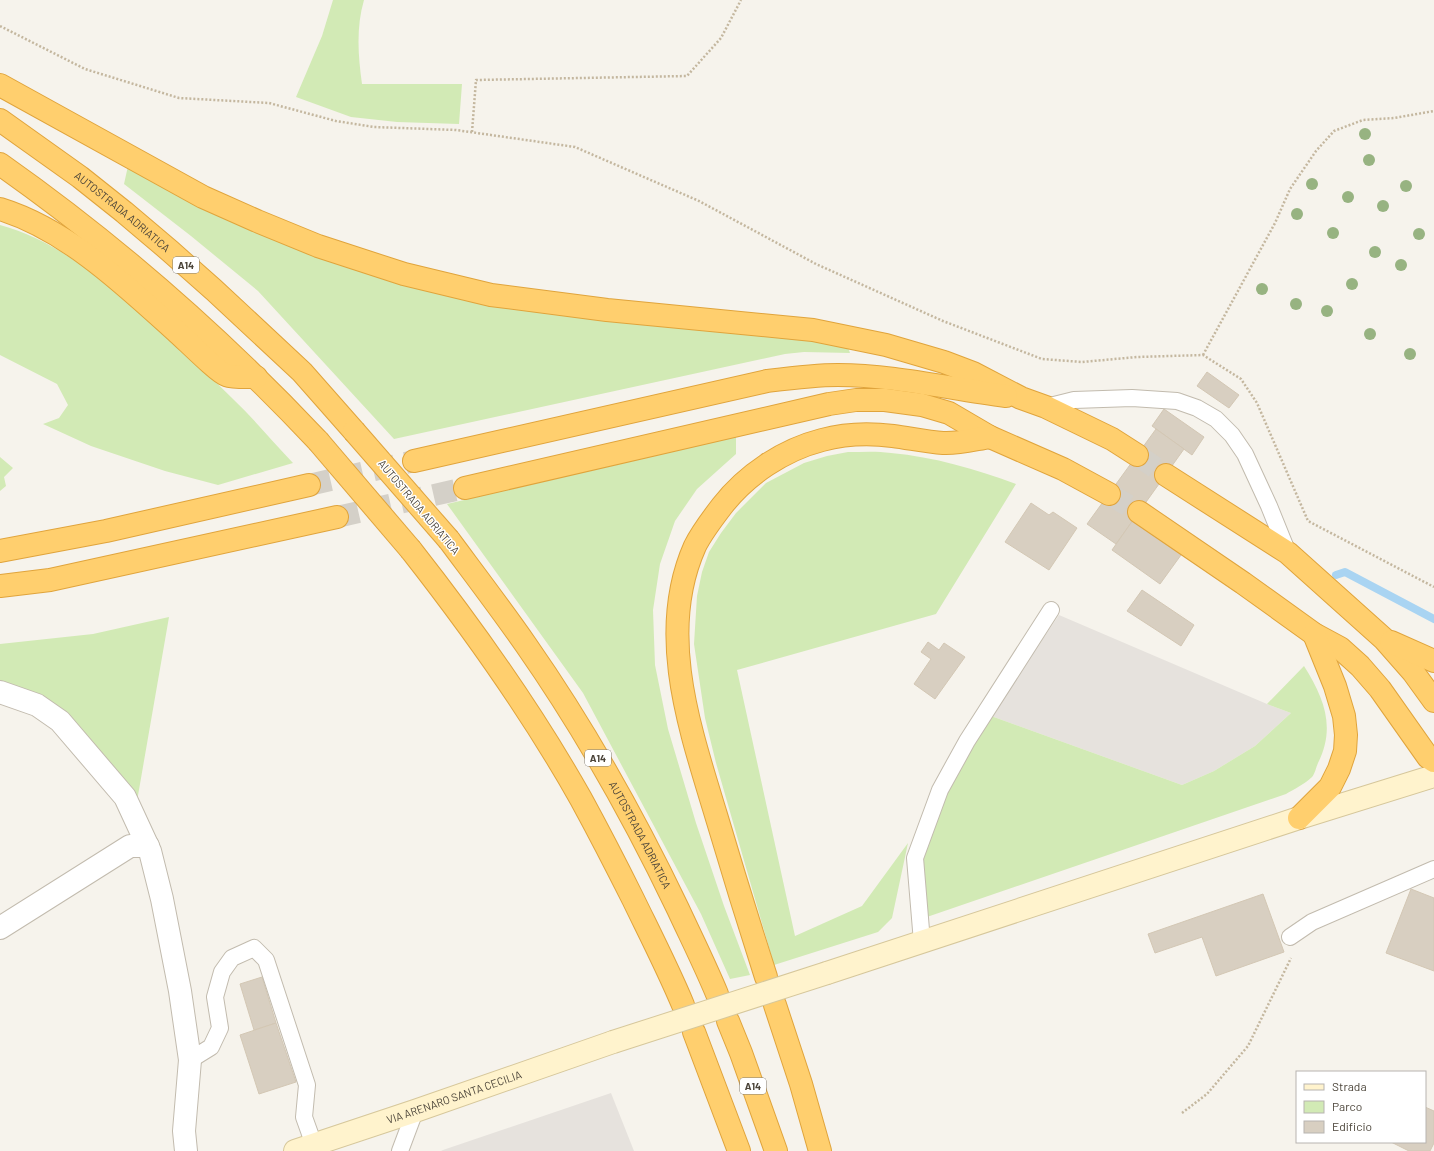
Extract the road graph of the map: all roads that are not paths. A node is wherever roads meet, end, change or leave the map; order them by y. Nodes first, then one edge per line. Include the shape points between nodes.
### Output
1 (0, 85) edge
2 (0, 120) edge
3 (0, 164) edge
4 (0, 210) edge
5 (256, 377) junction
6 (1021, 398) junction
7 (1046, 407) junction
8 (990, 437) junction
9 (1137, 455) tunnel mouth
10 (414, 461) tunnel mouth
11 (1166, 475) tunnel mouth
12 (309, 485) tunnel mouth
13 (465, 488) tunnel mouth
14 (1109, 494) tunnel mouth
15 (1139, 512) tunnel mouth
16 (337, 517) tunnel mouth
17 (0, 551) edge
18 (1288, 553) junction
19 (0, 586) edge
20 (1051, 610) dead end
21 (1314, 634) junction
22 (1384, 639) junction
23 (1434, 661) edge
24 (0, 692) edge
25 (1434, 700) edge
26 (1434, 761) edge
27 (1434, 776) edge
28 (1299, 818) junction
29 (148, 846) junction
30 (1434, 869) edge
31 (0, 928) edge
32 (1290, 937) road end
33 (922, 942) junction
34 (766, 977) dead end
35 (717, 994) dead end
36 (683, 1005) dead end
37 (775, 1005) dead end
38 (728, 1021) dead end
39 (694, 1032) dead end
40 (190, 1060) junction
41 (415, 1111) junction
42 (304, 1148) edge
43 (186, 1151) edge
44 (400, 1151) edge
45 (739, 1151) edge
46 (776, 1151) edge
47 (820, 1151) edge

1 - 6 highway via 203,197 318,246 404,274 491,295 607,310 813,330 854,338 944,362 973,373
2 - 35 highway, AUTOSTRADA ADRIATICA / A14, bridge via 80,178 170,251 297,367 448,540 526,645 596,755 656,863
3 - 5 highway via 46,196 156,285
4 - 5 highway via 18,215 46,229 105,269 225,375
5 - 36 highway, bridge via 318,441 411,550 483,646 573,786 611,855
6 - 7 highway
6 - 10 highway via 886,378 838,375 801,377 768,381
7 - 9 highway via 1112,439
7 - 18 lane via 1074,400 1132,398 1177,401 1197,408 1232,434 1245,454
8 - 13 highway via 949,413 922,405 885,400 856,400 758,419
8 - 14 highway via 1063,469
8 - 34 highway via 945,443 858,435 822,440 793,450 744,481 711,520 696,544 686,568 678,620 678,654 687,717
11 - 18 highway
12 - 17 highway via 106,531
15 - 21 highway
16 - 19 highway via 64,577
18 - 22 highway
20 - 33 lane via 967,741 940,790 915,858
21 - 26 highway via 1340,648 1360,666 1380,689 1428,757
21 - 28 highway via 1344,716 1345,751 1330,787
22 - 23 highway
22 - 25 highway
24 - 29 street via 37,705 60,721 125,798
27 - 28 street, VIA ARENARO SANTA CECILIA
28 - 33 street, VIA ARENARO SANTA CECILIA
29 - 31 street via 130,846
29 - 40 street via 162,898
30 - 32 lane via 1312,922
33 - 41 street, VIA ARENARO SANTA CECILIA, bridge via 613,1042
37 - 47 highway
38 - 46 highway, A14
39 - 45 highway
40 - 42 lane via 211,1047 220,1028 215,997 222,972 232,958 254,948 266,960 307,1085
40 - 43 street via 184,1131
41 - 42 street, VIA ARENARO SANTA CECILIA
41 - 44 lane

